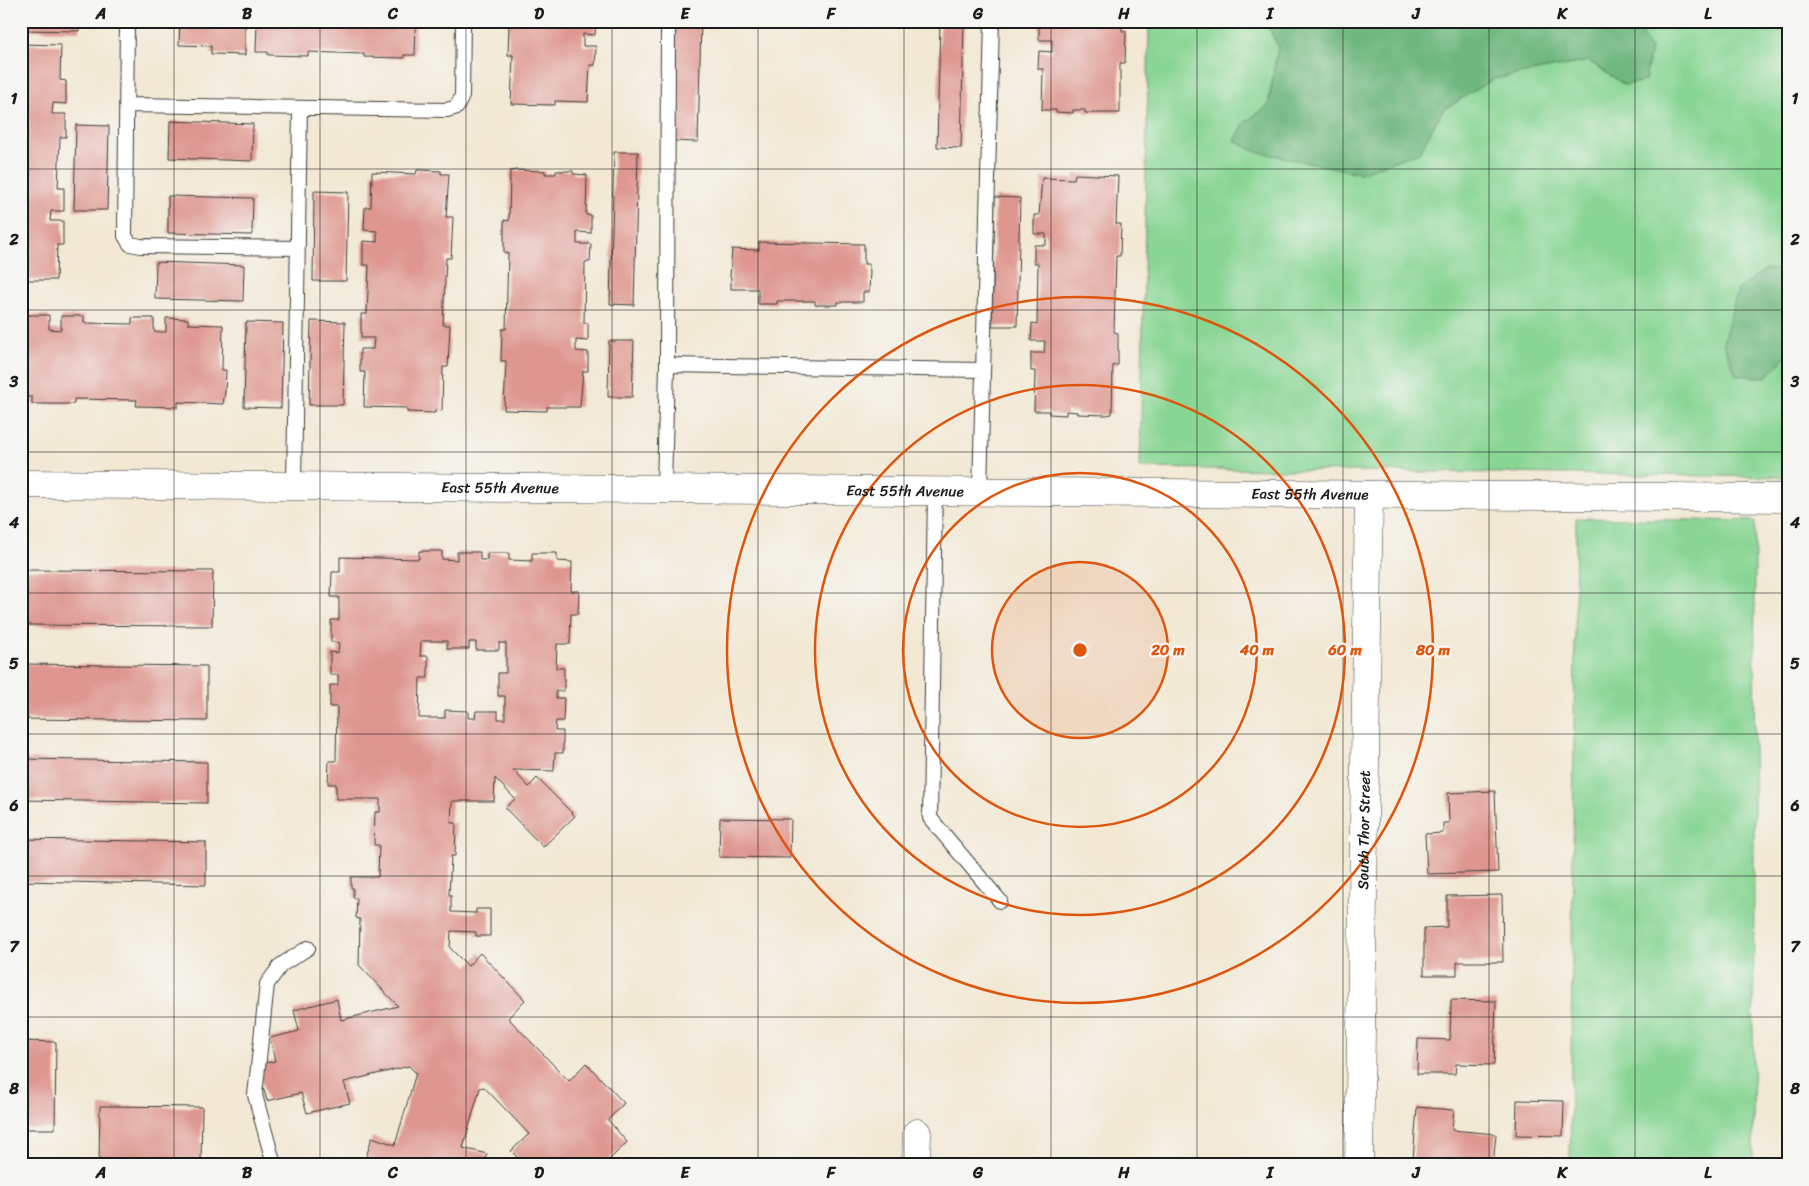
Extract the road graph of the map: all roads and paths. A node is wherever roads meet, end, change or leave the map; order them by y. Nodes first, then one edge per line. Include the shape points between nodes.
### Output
1 (127, 21) edge
2 (463, 21) edge
3 (668, 21) edge
4 (992, 21) edge
5 (127, 105) junction
6 (300, 108) junction
7 (297, 248) junction
8 (667, 365) junction
9 (983, 370) junction
10 (21, 484) edge
11 (294, 486) junction
12 (664, 489) junction
13 (935, 491) junction
14 (980, 492) junction
15 (1370, 495) junction
16 (1788, 498) edge
17 (1000, 901) dead end
18 (308, 948) dead end
19 (917, 1133) dead end
20 (274, 1165) edge
21 (916, 1165) edge
22 (1359, 1165) edge

1 - 5 lane
2 - 6 lane via 462,96 457,107 447,110
3 - 8 lane
4 - 9 lane
5 - 6 lane
5 - 7 lane via 125,236 130,244
6 - 7 lane
7 - 11 lane
8 - 9 lane
8 - 12 lane
9 - 14 lane
10 - 11 street, East 55th Avenue
11 - 12 street, East 55th Avenue
12 - 13 street, East 55th Avenue
13 - 14 street, East 55th Avenue
13 - 17 lane via 930,818
14 - 15 street, East 55th Avenue
15 - 16 street, East 55th Avenue
15 - 22 street, South Thor Street
18 - 20 lane via 281,964 267,984 255,1095
19 - 21 street

